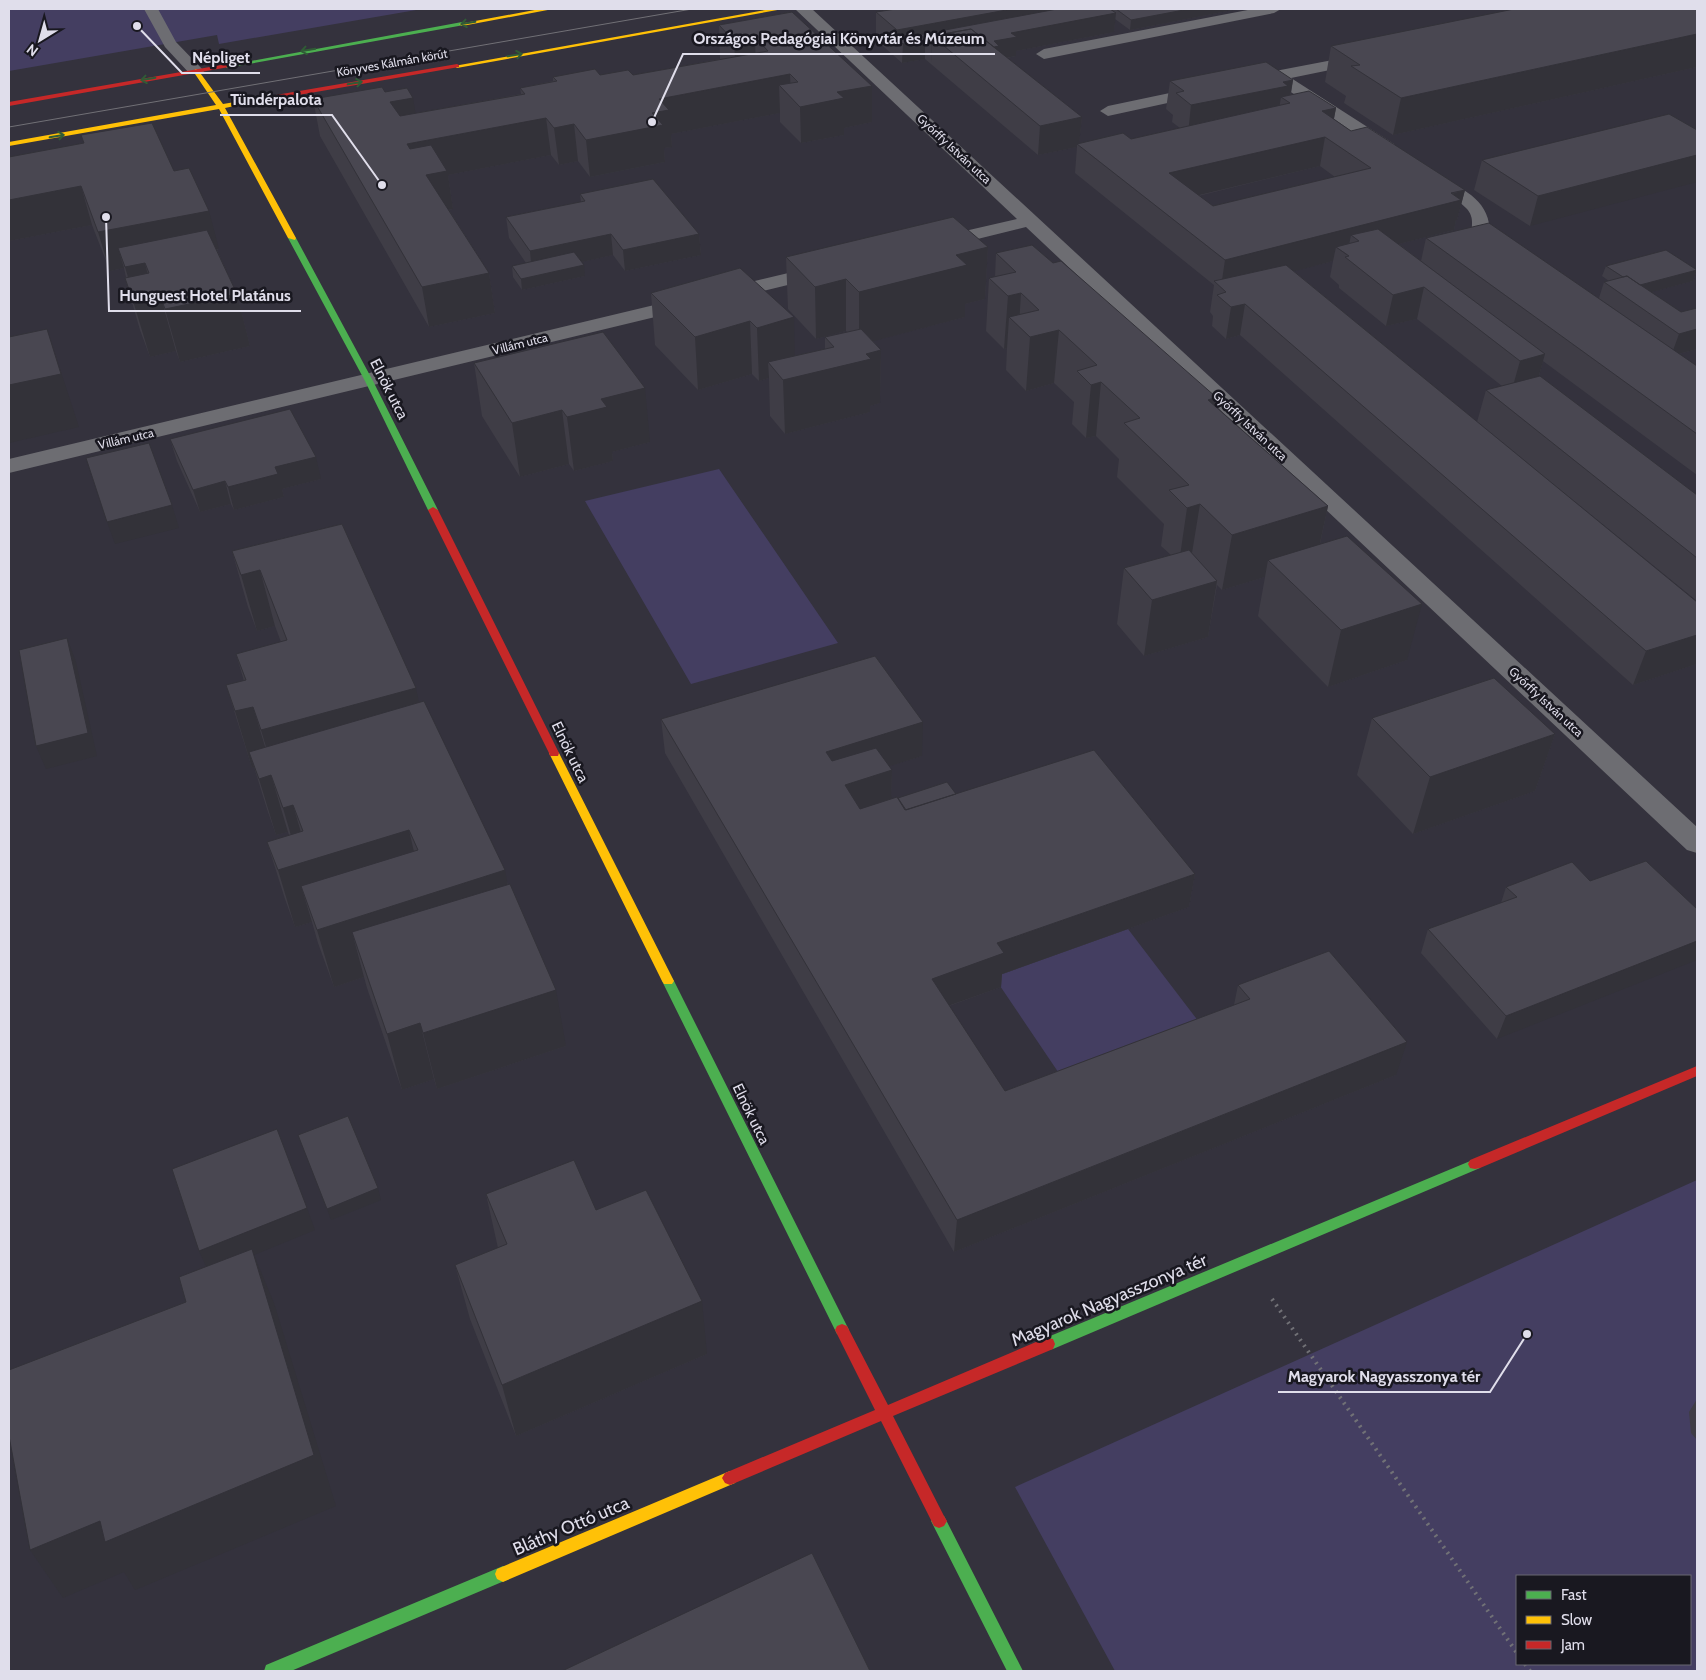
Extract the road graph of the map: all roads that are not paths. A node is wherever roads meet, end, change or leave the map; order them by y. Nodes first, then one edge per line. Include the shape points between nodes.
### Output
1 (152, 9) edge
2 (550, 9) edge
3 (780, 9) edge
4 (803, 9) edge
5 (1274, 9) edge
6 (1044, 54) edge
7 (1383, 55) edge
8 (196, 70) junction
9 (1277, 76) junction
10 (1240, 83) edge
11 (1221, 87) edge
12 (9, 104) edge
13 (221, 107) junction
14 (1108, 111) dead end
15 (9, 144) edge
16 (1400, 157) edge
17 (1417, 168) edge
18 (1030, 221) junction
19 (915, 248) edge
20 (1513, 264) edge
21 (838, 267) edge
22 (369, 381) junction
23 (9, 466) edge
24 (1697, 843) edge
25 (1697, 1071) edge
26 (884, 1414) junction
27 (272, 1671) edge
28 (1015, 1671) edge

1 - 8 lane via 170,44
2 -> 8 street, Könyves Kálmán körút
13 -> 3 street, Könyves Kálmán körút
4 - 18 street, Győrffy István utca
5 - 6 lane
7 - 9 lane
8 -> 12 street, Könyves Kálmán körút
8 - 13 street, Elnök utca
9 - 10 lane
9 - 16 lane
11 - 14 lane
15 -> 13 street, Könyves Kálmán körút
13 - 22 street, Elnök utca
17 - 20 lane via 1474,206 1482,222 1481,242
18 - 19 street
18 - 24 street, Győrffy István utca
21 - 22 street, Villám utca
22 - 23 street, Villám utca
22 - 26 street, Elnök utca
25 - 26 street, Magyarok Nagyasszonya tér
26 - 27 street, Bláthy Ottó utca
26 - 28 street

